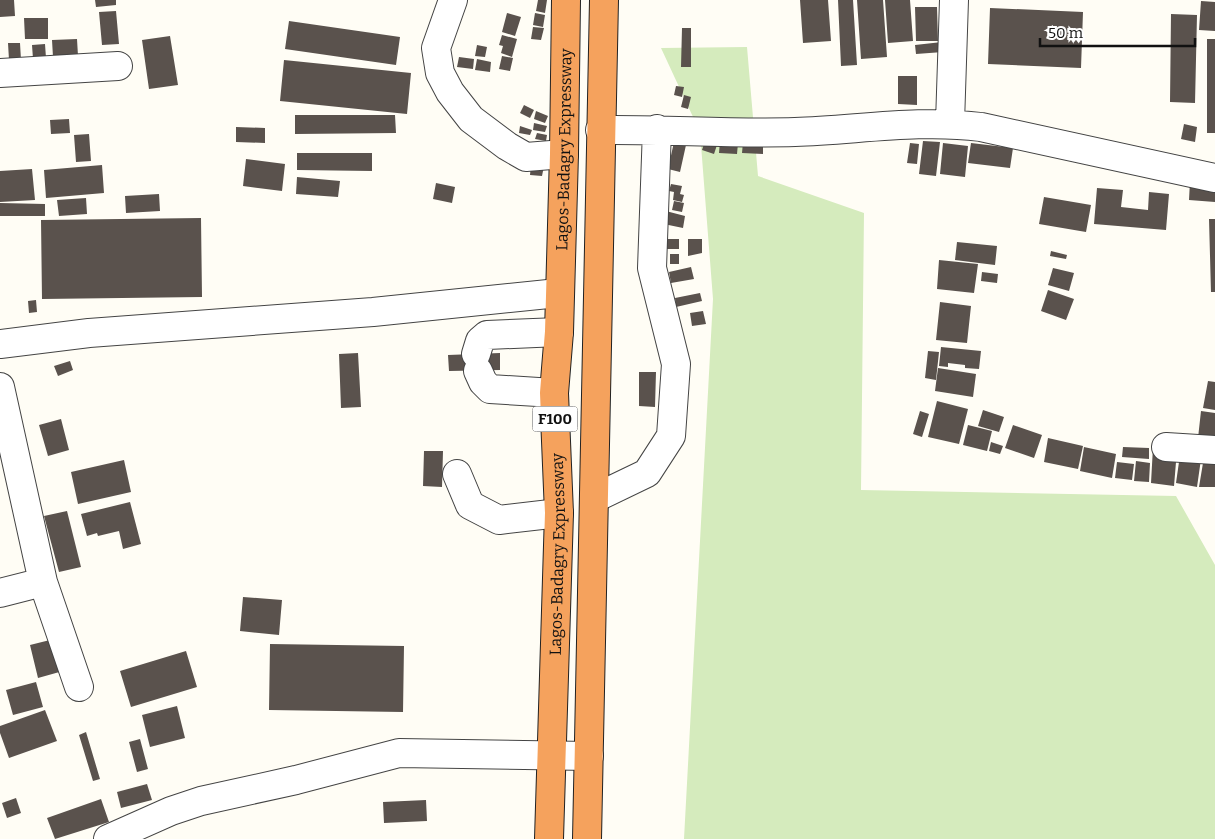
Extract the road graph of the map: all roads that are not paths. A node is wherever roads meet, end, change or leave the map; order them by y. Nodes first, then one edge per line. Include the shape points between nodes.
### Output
1 (453, 0) edge
2 (566, 0) edge
3 (604, 0) edge
4 (954, 0) edge
5 (118, 66) dead end
6 (0, 73) edge
7 (950, 122) junction
8 (657, 129) junction
9 (600, 130) junction
10 (564, 154) junction
11 (1215, 178) edge
12 (558, 293) junction
13 (558, 332) junction
14 (0, 344) edge
15 (0, 387) edge
16 (554, 393) junction
17 (1166, 447) dead end
18 (1215, 450) edge
19 (457, 474) dead end
20 (595, 498) junction
21 (559, 513) junction
22 (42, 582) junction
23 (0, 593) edge
24 (79, 687) dead end
25 (552, 755) junction
26 (589, 756) junction
27 (108, 839) edge
28 (549, 839) edge
29 (587, 839) edge

1 - 10 street via 436,48 440,73 450,92 471,119 507,146 526,156
2 - 10 highway, Lagos-Badagry Expressway / F100
3 - 9 highway, F100
4 - 7 street
5 - 6 street
7 - 8 street via 794,132
7 - 11 street
8 - 9 street
8 - 20 street via 652,268 676,364 671,436 647,473
9 - 20 highway, F100
10 - 12 highway, Lagos-Badagry Expressway / F100
12 - 13 highway, Lagos-Badagry Expressway / F100
12 - 14 street via 373,312 89,333
13 - 16 highway, Lagos-Badagry Expressway / F100
13 - 16 street via 487,335 480,341 477,362 483,382 490,389
15 - 22 street
16 - 21 highway, Lagos-Badagry Expressway / F100
17 - 18 street
19 - 21 street via 470,505 499,520
20 - 26 highway, F100
21 - 25 highway, Lagos-Badagry Expressway / F100
22 - 23 street
22 - 24 street
25 - 26 street
25 - 27 street via 399,753 201,801
25 - 28 highway, Lagos-Badagry Expressway / F100
26 - 29 highway, F100

